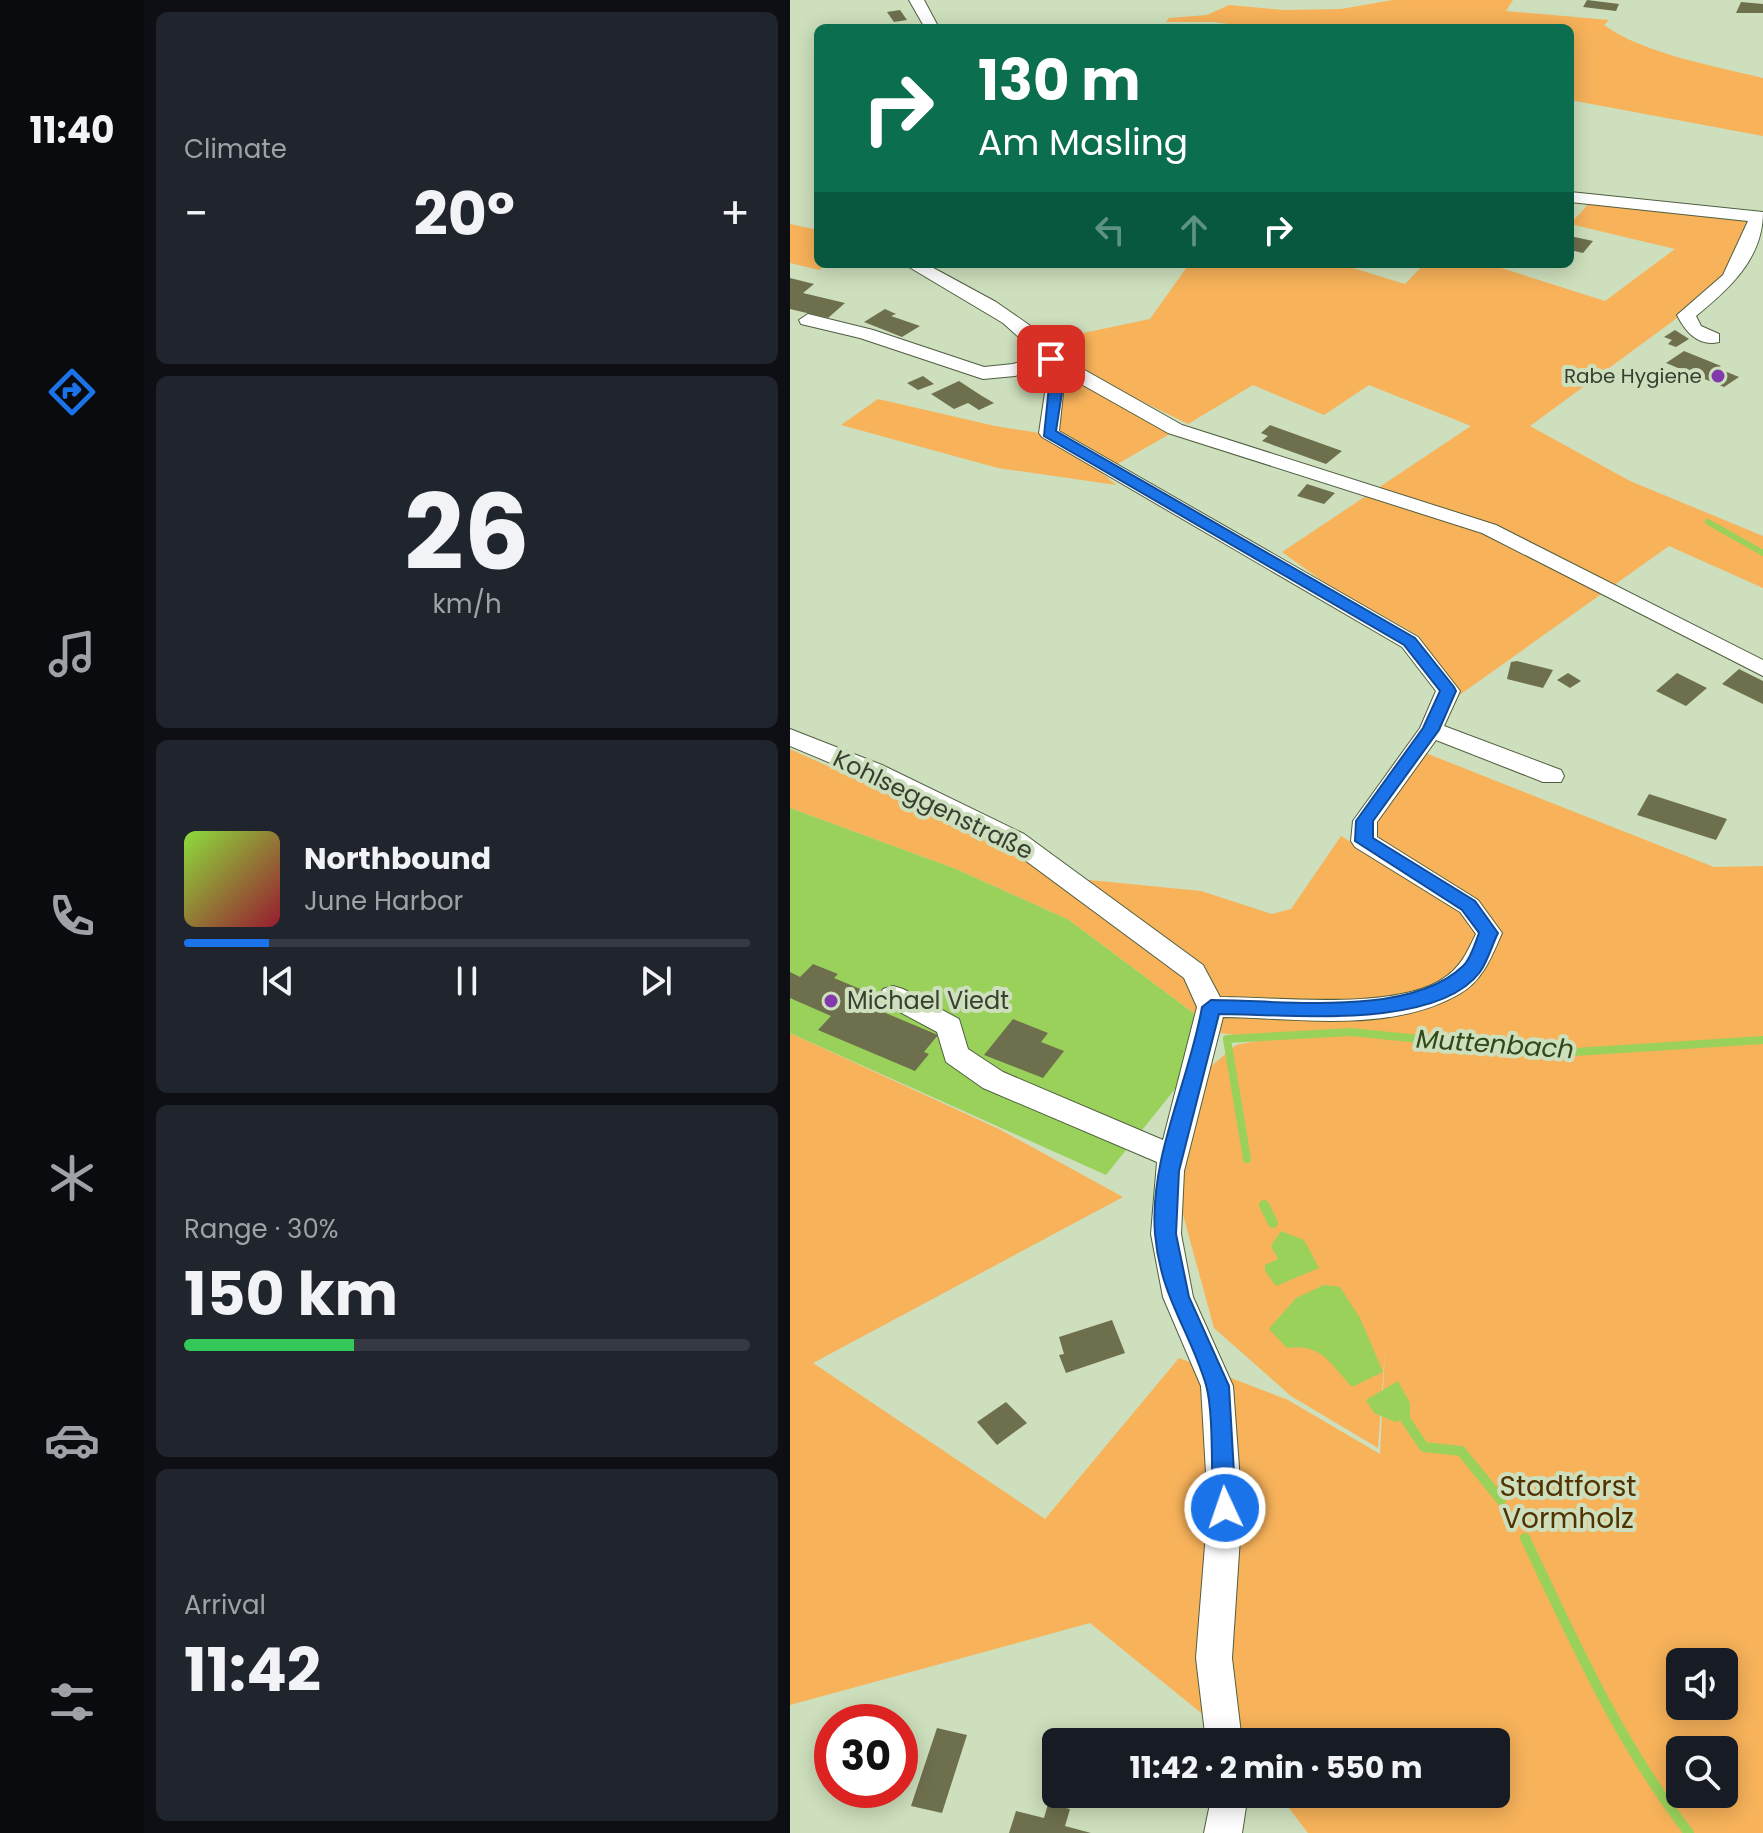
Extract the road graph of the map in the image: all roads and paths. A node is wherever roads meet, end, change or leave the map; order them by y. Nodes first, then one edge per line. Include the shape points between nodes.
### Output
1 (916, 0) edge
2 (930, 24) edge
3 (1574, 197) edge
4 (1760, 217) edge
5 (920, 268) edge
6 (808, 320) dead end
7 (1712, 338) dead end
8 (1051, 359) junction
9 (1763, 669) edge
10 (1431, 730) junction
11 (790, 737) edge
12 (1552, 776) dead end
13 (893, 996) dead end
14 (1211, 1007) junction
15 (1173, 1156) junction
16 (1222, 1728) edge
17 (1227, 1808) edge
18 (1223, 1833) edge

1 - 2 street
3 - 4 street
4 - 7 street via 1731,278 1686,315 1694,330
5 - 8 street via 1005,316 1040,342
6 - 8 street via 983,373
8 - 9 street via 1175,429 1489,529
8 - 10 street via 1056,386 1049,433 1410,642 1448,691
10 - 12 street
10 - 14 street via 1365,821 1364,841 1469,906 1489,933 1472,969 1438,994 1386,1008
11 - 14 street, Kohlseggenstraße via 1015,840 1194,972
13 - 15 street via 949,1026 956,1055 993,1080
14 - 15 street
15 - 16 street via 1166,1234 1178,1297 1217,1386 1225,1508 1214,1658
17 - 18 street

